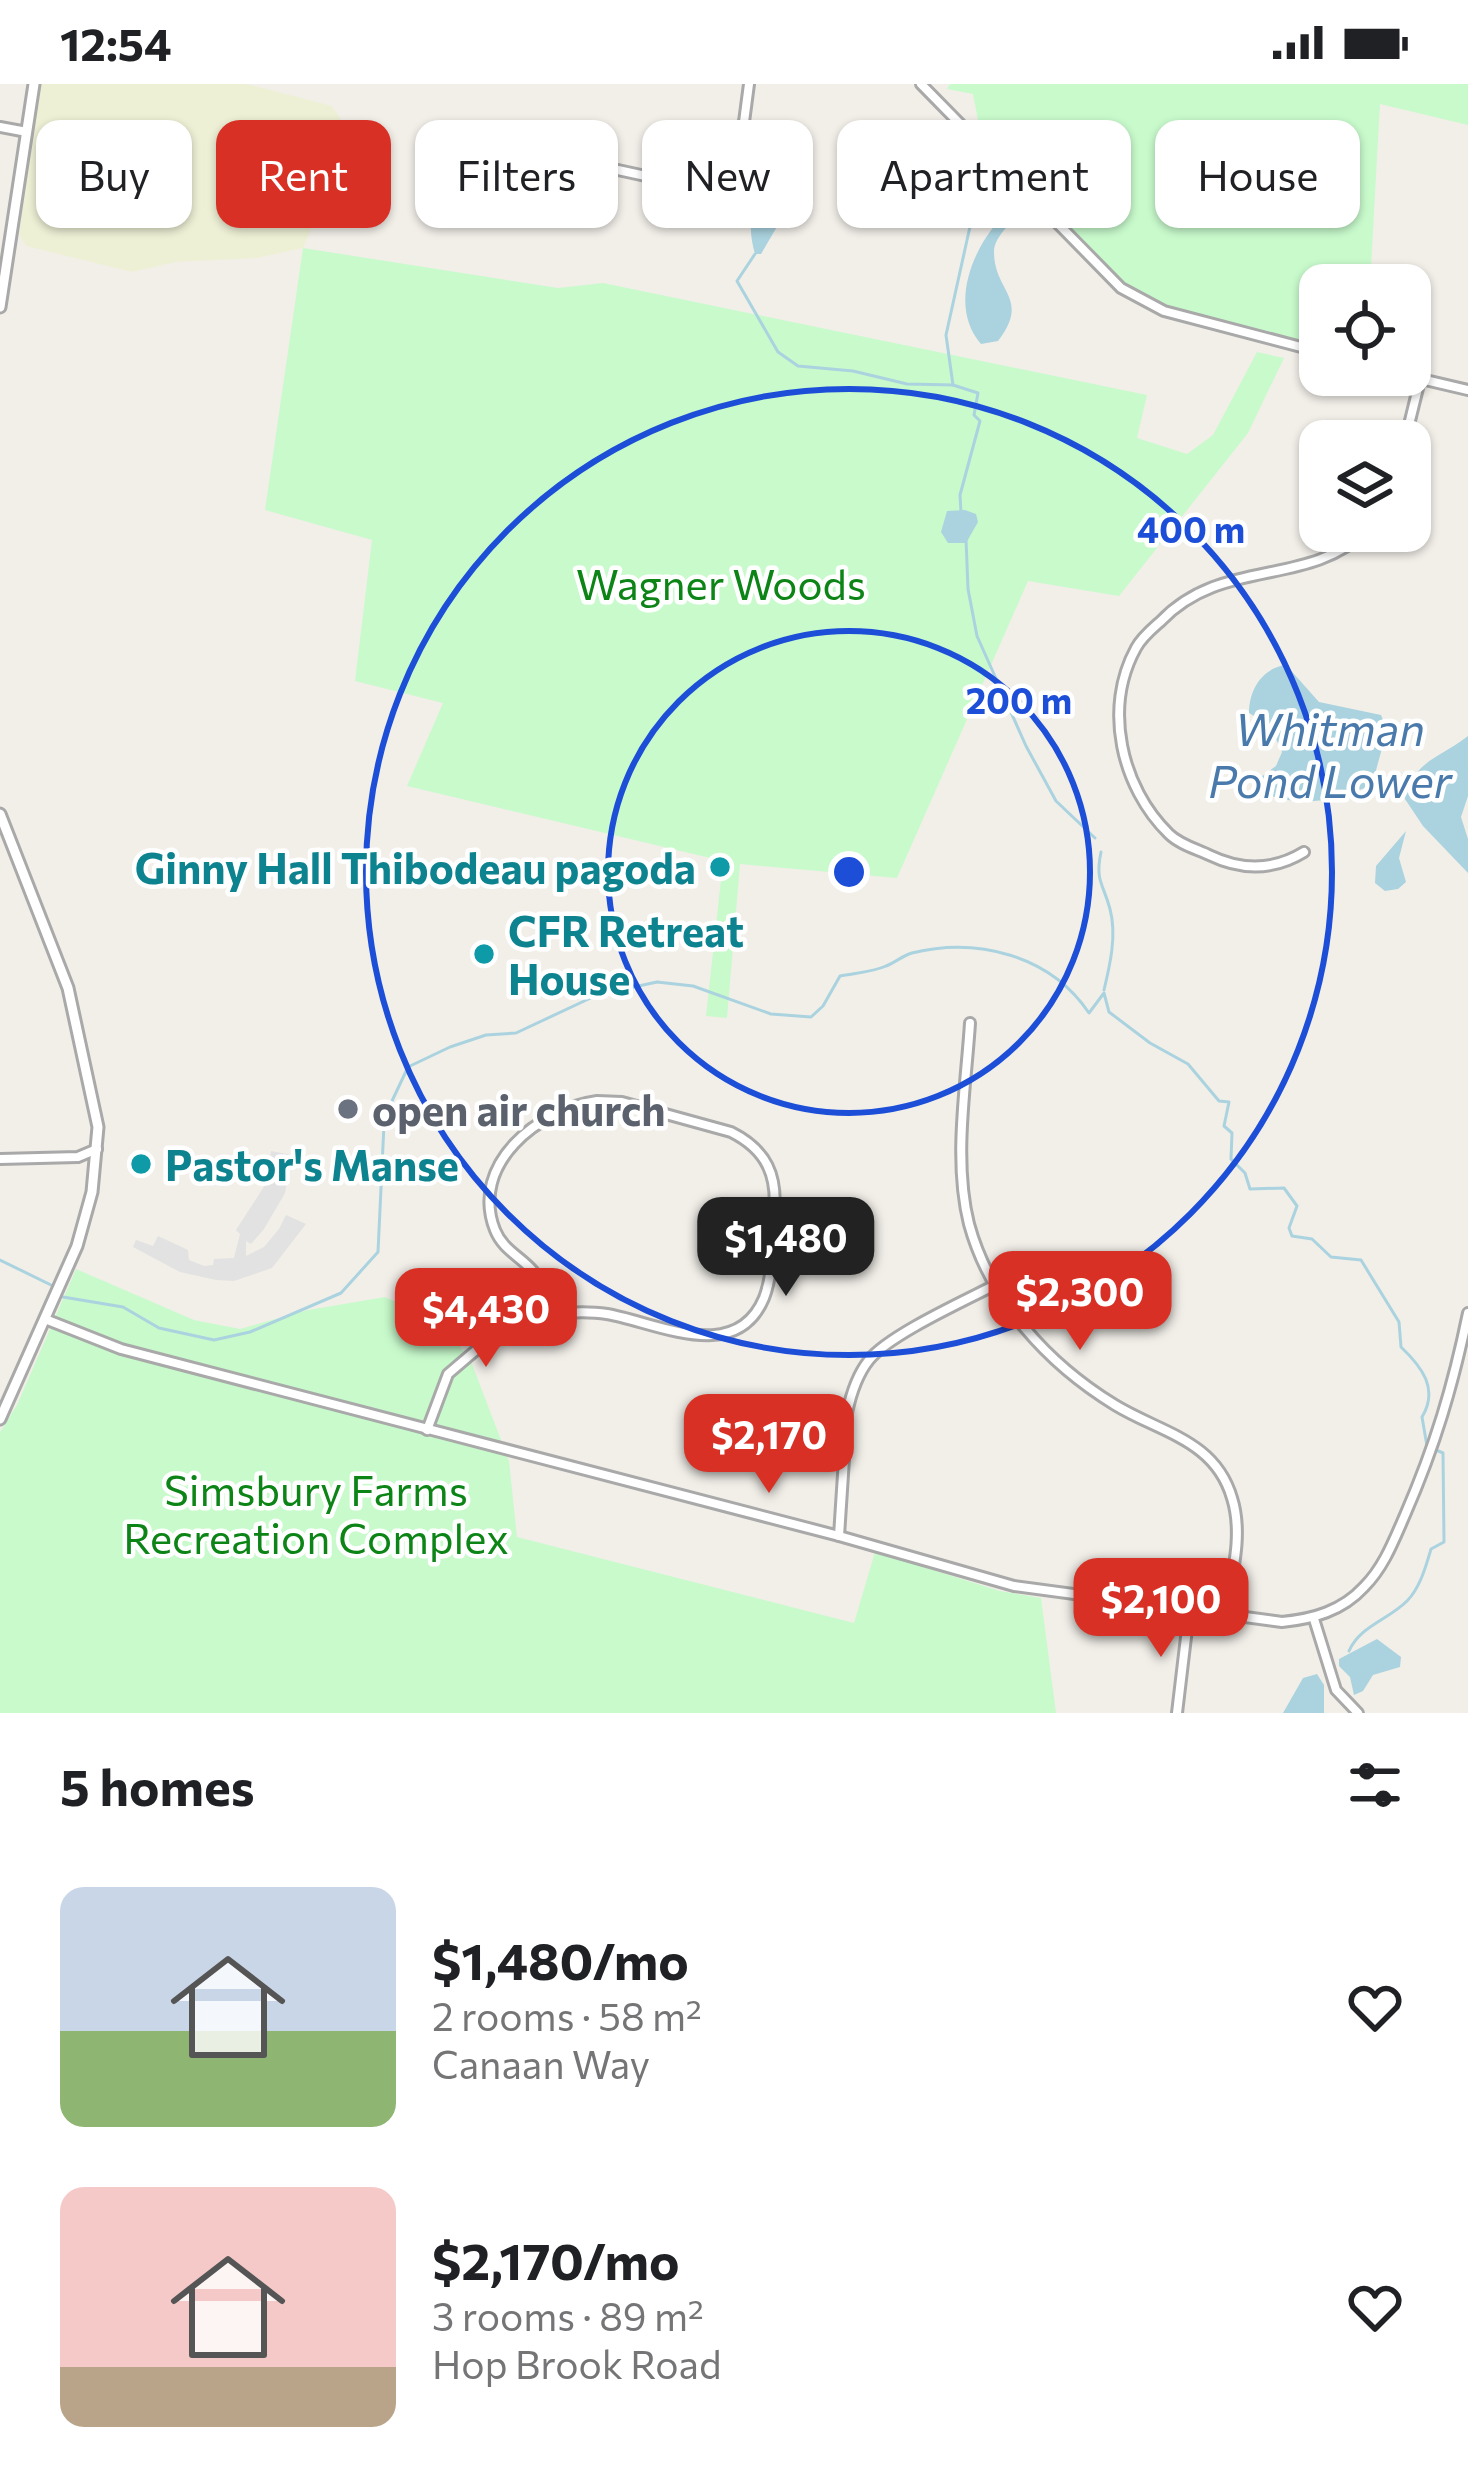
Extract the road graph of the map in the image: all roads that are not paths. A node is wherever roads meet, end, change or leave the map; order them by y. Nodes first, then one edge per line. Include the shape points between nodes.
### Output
1 (34, 84) edge
2 (749, 84) edge
3 (922, 84) edge
4 (0, 127) edge
5 (27, 132) junction
6 (618, 170) edge
7 (0, 307) edge
8 (1299, 346) edge
9 (1431, 382) edge
10 (1468, 390) edge
11 (1335, 552) edge
12 (0, 814) edge
13 (6, 842) edge
14 (1304, 852) dead end
15 (970, 1022) dead end
16 (97, 1149) junction
17 (78, 1157) junction
18 (0, 1159) edge
19 (95, 1171) junction
20 (994, 1285) junction
21 (1468, 1312) edge
22 (551, 1314) junction
23 (45, 1319) junction
24 (0, 1419) edge
25 (427, 1430) junction
26 (839, 1536) junction
27 (1189, 1612) junction
28 (1226, 1616) junction
29 (1314, 1619) junction
30 (1177, 1713) edge
31 (1358, 1713) edge

1 - 5 street
2 - 6 street via 744,122 693,173 664,180
3 - 8 street via 1121,288 1164,311
4 - 5 street
5 - 7 street
9 - 10 street
11 - 14 street via 1188,597 1135,649 1119,719 1139,794 1172,837 1255,868
12 - 13 street
13 - 16 street via 68,988
15 - 20 street via 963,1169 969,1223
16 - 17 street
16 - 19 street
17 - 18 street
17 - 19 street
19 - 23 street via 77,1246
20 - 26 street via 865,1364 851,1393
20 - 28 street via 1078,1380 1214,1461 1232,1496 1238,1534
21 - 29 street via 1434,1448 1384,1561 1364,1588
22 - 22 street via 605,1313 712,1337 741,1329 765,1295 772,1258 776,1185 759,1150 731,1132 610,1101 560,1110 525,1131 498,1170 491,1216 502,1243 535,1273
22 - 25 street via 475,1351 448,1374
23 - 24 street
23 - 25 street via 121,1349
25 - 26 street
26 - 27 street via 1014,1586
27 - 28 street
27 - 30 street
28 - 29 street
29 - 31 street via 1336,1690

